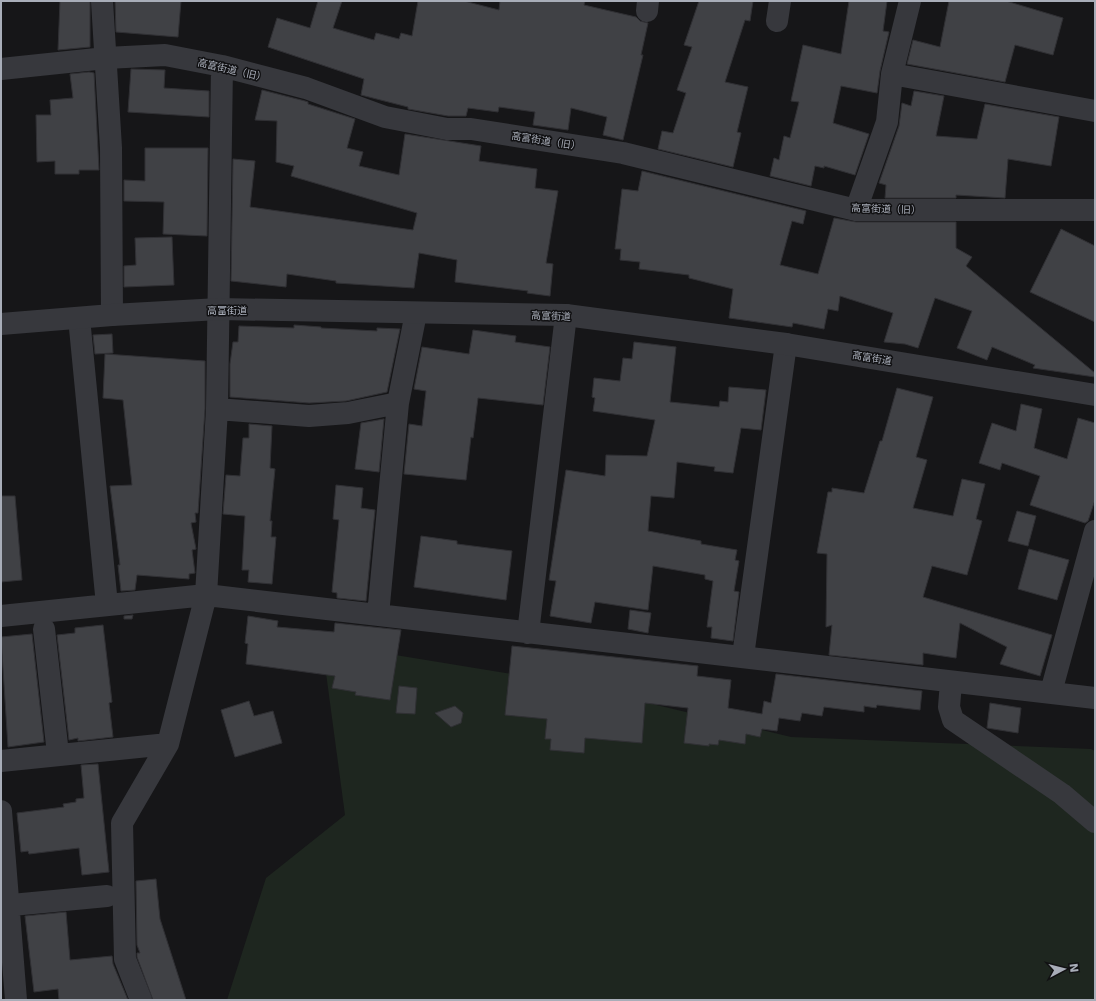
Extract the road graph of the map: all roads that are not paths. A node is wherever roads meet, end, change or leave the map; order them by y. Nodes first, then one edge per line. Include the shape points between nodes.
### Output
1 (102, 1) edge
2 (910, 1) edge
3 (106, 58) junction
4 (222, 66) junction
5 (1, 69) edge
6 (892, 74) junction
7 (1095, 111) edge
8 (856, 210) junction
9 (1095, 210) edge
10 (219, 309) junction
11 (416, 313) junction
12 (112, 315) junction
13 (566, 315) junction
14 (79, 318) junction
15 (1, 324) edge
16 (786, 344) junction
17 (1095, 396) edge
18 (398, 403) junction
19 (217, 410) junction
20 (1095, 531) edge
21 (206, 595) junction
22 (107, 605) junction
23 (378, 615) junction
24 (1, 616) edge
25 (44, 629) dead end
26 (528, 632) junction
27 (743, 656) junction
28 (951, 682) junction
29 (1051, 692) junction
30 (1095, 698) edge
31 (168, 744) junction
32 (58, 754) junction
33 (1, 761) edge
34 (1, 811) edge
35 (1095, 822) edge
36 (107, 896) dead end
37 (5, 905) edge
38 (16, 1000) edge
39 (141, 1000) edge

1 - 3 street
2 - 6 street
3 - 4 street, 高富街道（旧） via 166,55
3 - 5 street, 高富街道（旧）
3 - 12 street via 111,148
4 - 8 street, 高富街道（旧） via 306,88 385,117 448,129 472,129 623,153
4 - 10 street
6 - 7 street
6 - 8 street via 887,122
8 - 9 street, 高富街道（旧）
10 - 11 street, 高富街道
10 - 12 street, 高富街道
10 - 19 street
11 - 13 street, 高富街道
11 - 18 street
12 - 14 street, 高富街道
13 - 16 street, 高富街道
13 - 26 street
14 - 15 street, 高富街道
14 - 22 street
16 - 17 street, 高富街道
16 - 27 street
18 - 19 street via 348,413 309,416
18 - 23 street
19 - 21 street
20 - 29 street
21 - 22 street
21 - 23 street
21 - 31 street
22 - 24 street
23 - 26 street
25 - 32 street
26 - 27 street
27 - 28 street
28 - 29 street
28 - 35 street via 949,706 953,720 1062,794
29 - 30 street
31 - 32 street
31 - 39 street via 122,823 125,959
32 - 33 street
34 - 37 street
36 - 37 street
37 - 38 street

